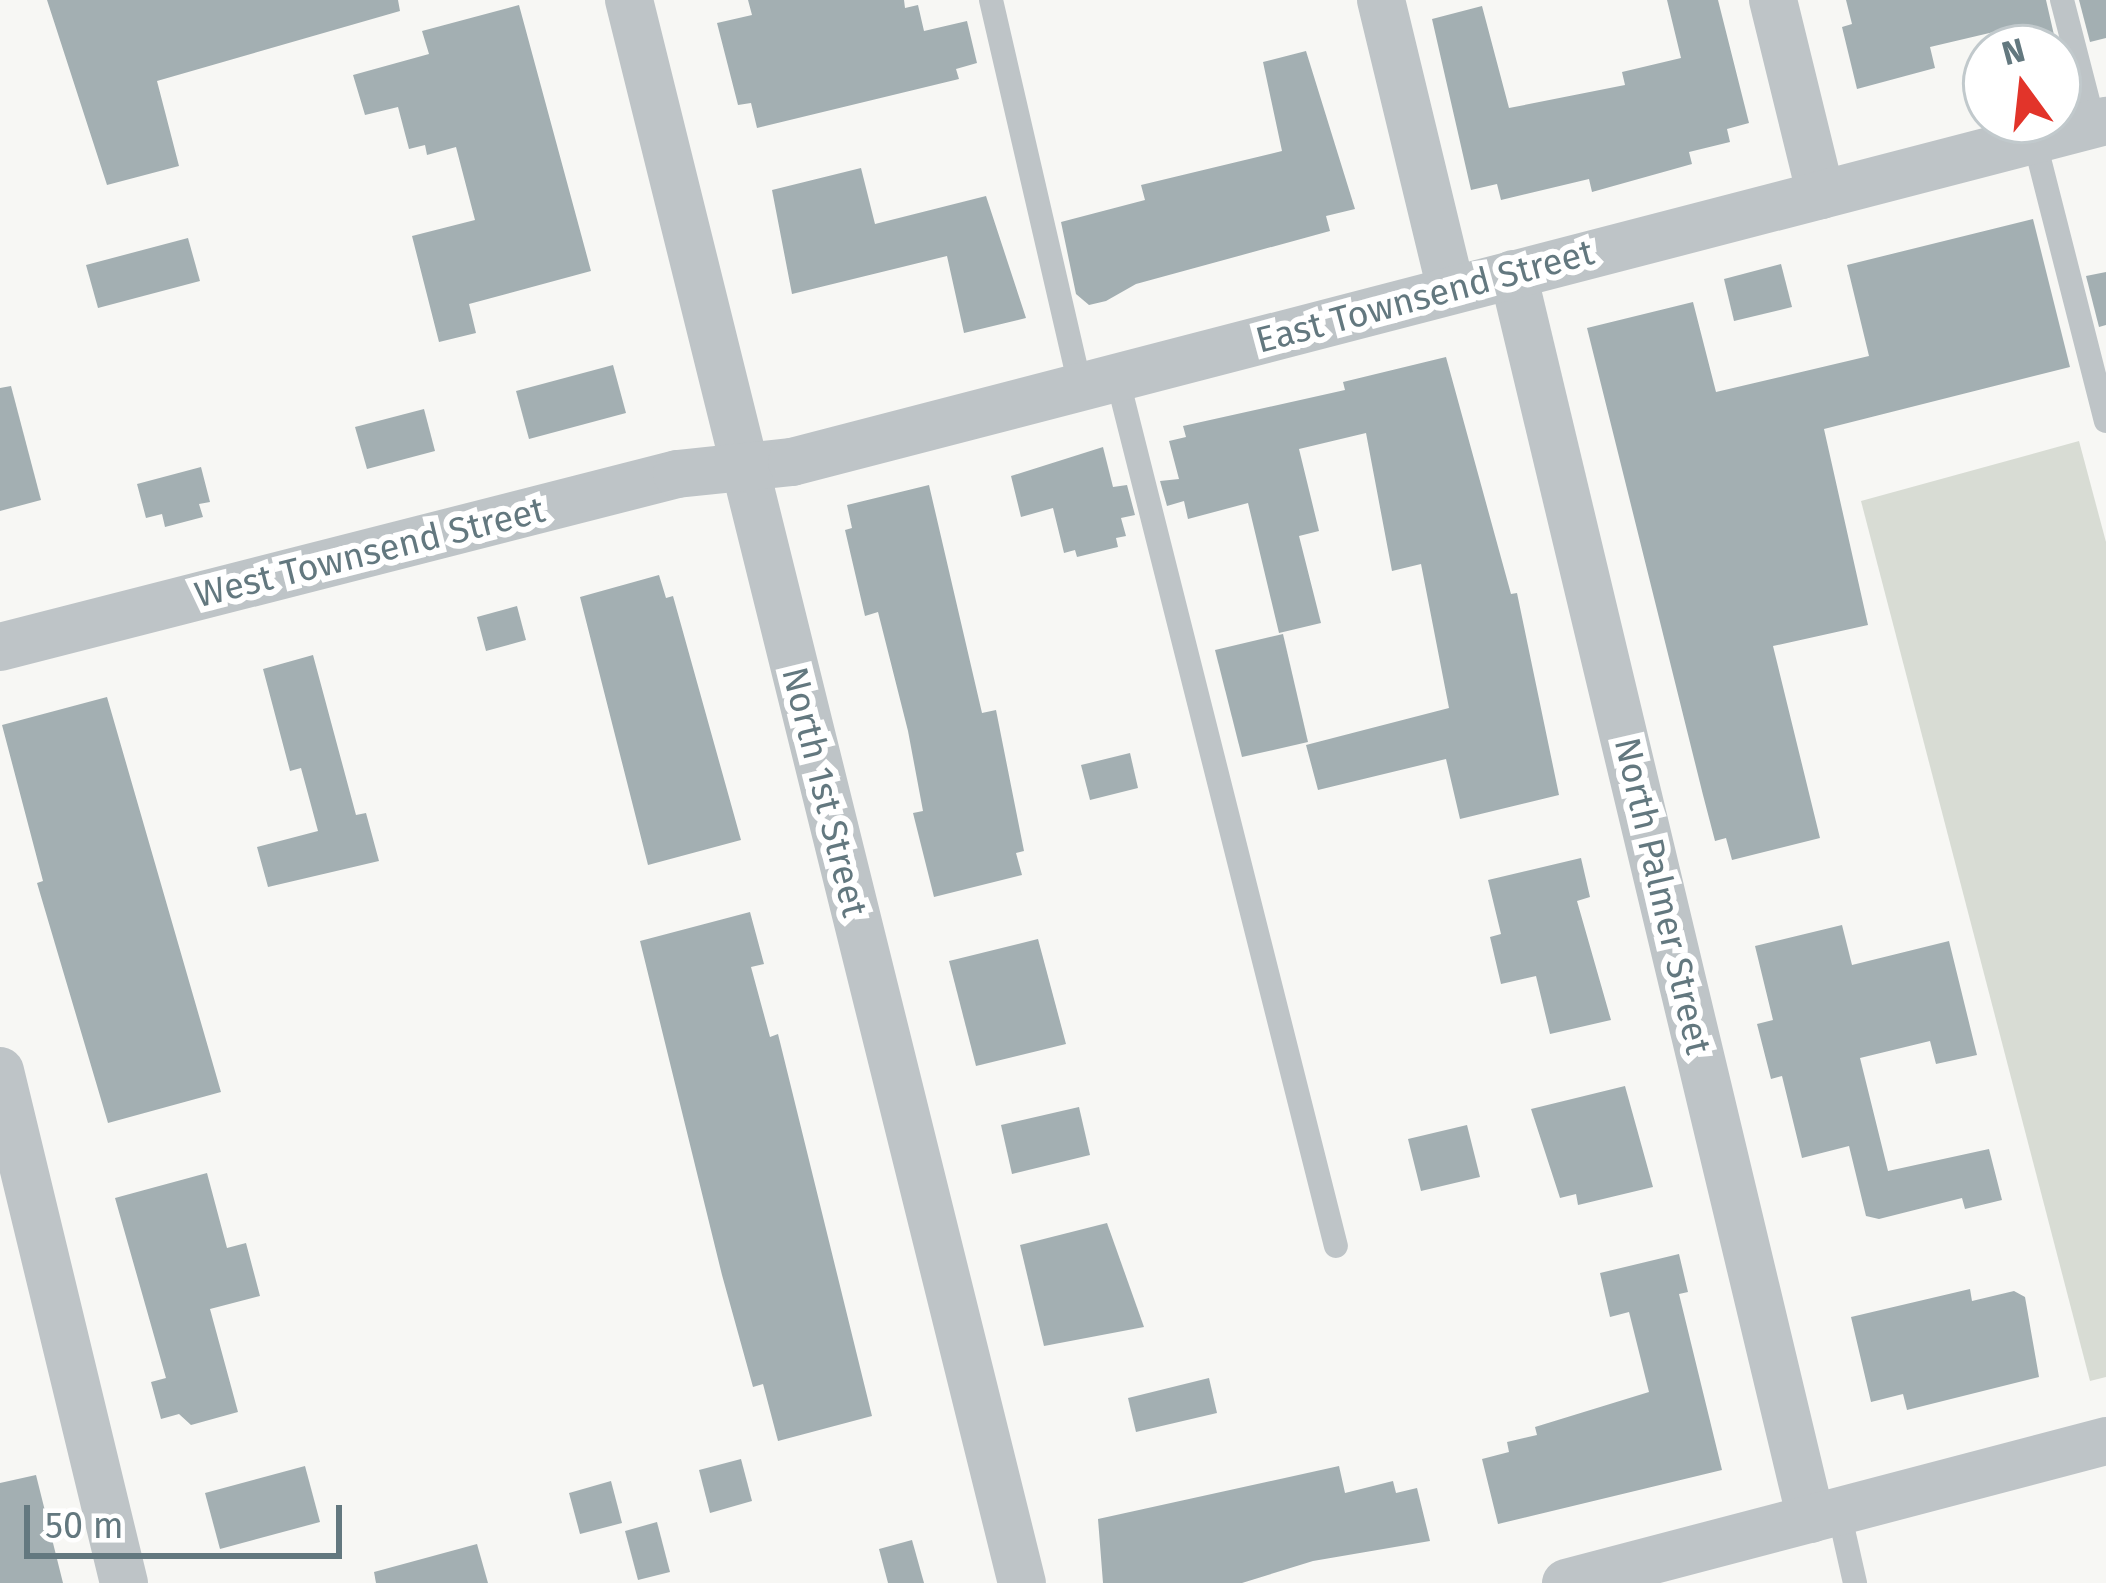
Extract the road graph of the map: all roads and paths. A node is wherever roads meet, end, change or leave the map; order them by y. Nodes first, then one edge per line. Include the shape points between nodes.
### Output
1 (629, 0) edge
2 (992, 0) edge
3 (1381, 0) edge
4 (1773, 0) edge
5 (2062, 0) edge
6 (2100, 122) edge
7 (2015, 144) edge
8 (2035, 144) edge
9 (1821, 195) junction
10 (1513, 274) junction
11 (1451, 290) junction
12 (1098, 382) junction
13 (2106, 421) edge
14 (742, 466) junction
15 (0, 647) edge
16 (0, 1071) edge
17 (1336, 1246) dead end
18 (2105, 1444) edge
19 (1825, 1515) junction
20 (124, 1583) edge
21 (1022, 1583) edge
22 (1566, 1583) edge
23 (1855, 1583) edge

1 - 14 street, North 1st Street
2 - 12 lane
3 - 11 street
4 - 9 street
5 - 6 lane
7 - 9 street, East Townsend Street
8 - 13 lane
9 - 10 street, East Townsend Street
10 - 11 street, East Townsend Street
10 - 19 street, North Palmer Street
11 - 12 street, East Townsend Street
12 - 14 street, East Townsend Street via 792,462
12 - 17 lane
14 - 15 street, West Townsend Street via 677,474
14 - 21 street, North 1st Street
16 - 20 street
18 - 19 street
19 - 22 street
19 - 23 lane

